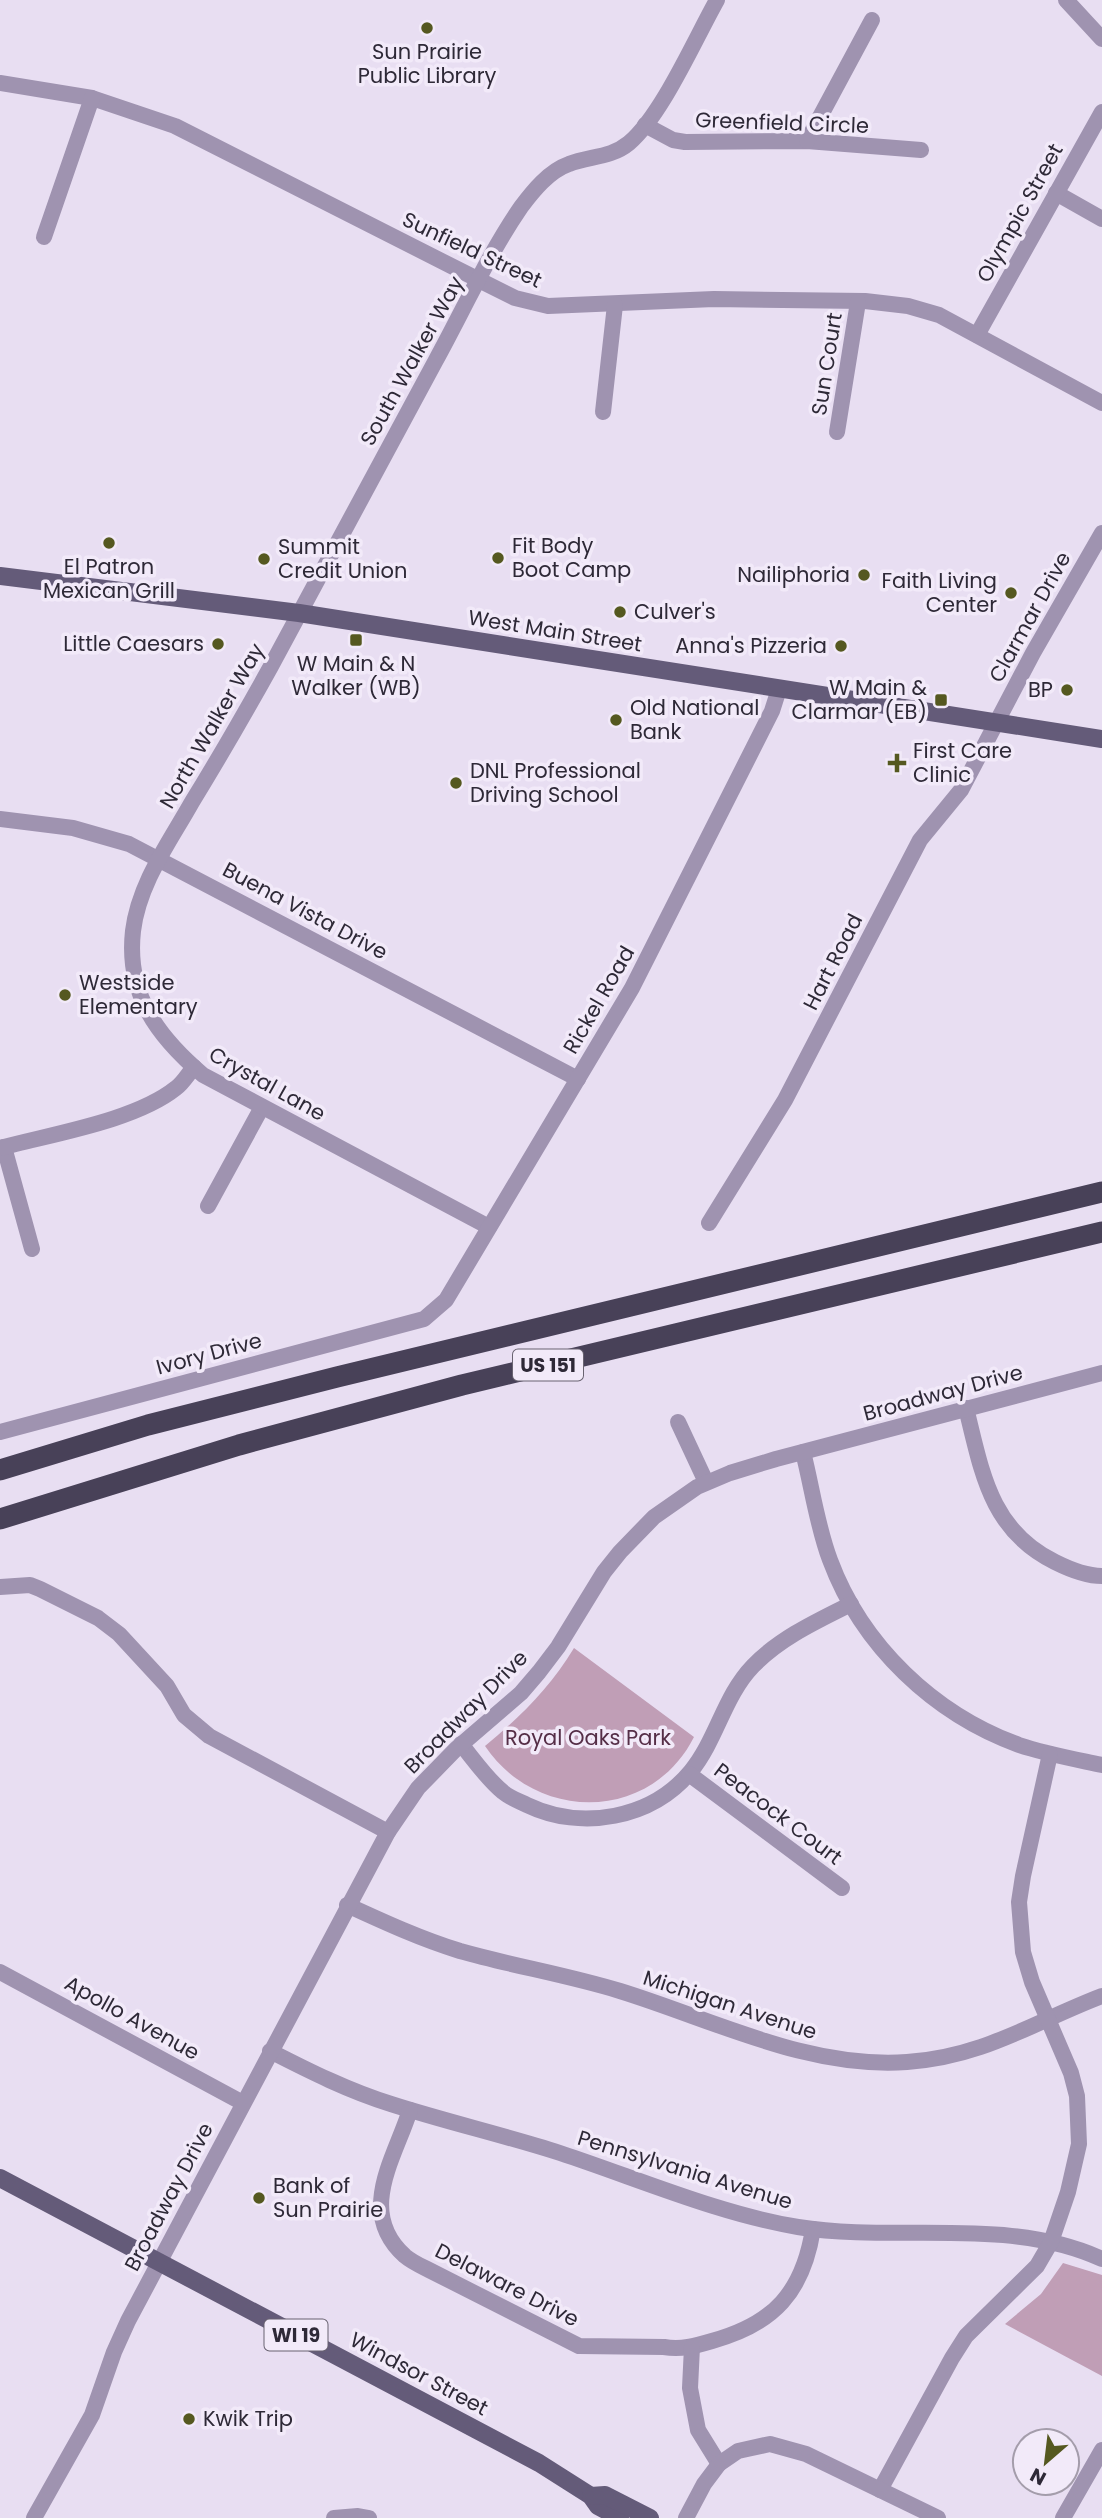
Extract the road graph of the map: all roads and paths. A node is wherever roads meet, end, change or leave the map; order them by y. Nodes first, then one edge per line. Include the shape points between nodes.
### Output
1 (717, 0) edge
2 (1066, 0) edge
3 (872, 20) dead end
4 (1102, 39) edge
5 (0, 83) edge
6 (92, 98) junction
7 (1102, 112) edge
8 (645, 125) junction
9 (807, 141) junction
10 (920, 150) dead end
11 (1056, 193) junction
12 (1102, 219) edge
13 (44, 237) dead end
14 (479, 281) junction
15 (858, 302) junction
16 (615, 305) junction
17 (977, 335) junction
18 (1102, 403) edge
19 (603, 412) dead end
20 (837, 432) dead end
21 (1102, 533) edge
22 (0, 576) edge
23 (299, 613) junction
24 (779, 689) junction
25 (996, 723) junction
26 (1102, 739) edge
27 (0, 819) edge
28 (159, 858) junction
29 (194, 1067) junction
30 (578, 1079) junction
31 (262, 1107) junction
32 (2, 1147) edge
33 (1102, 1192) edge
34 (208, 1206) dead end
35 (709, 1223) dead end
36 (489, 1227) junction
37 (1102, 1232) edge
38 (32, 1249) dead end
39 (428, 1316) joint
40 (1102, 1373) edge
41 (966, 1408) junction
42 (678, 1422) dead end
43 (0, 1432) edge
44 (803, 1452) junction
45 (0, 1470) edge
46 (706, 1482) junction
47 (0, 1519) edge
48 (1102, 1576) edge
49 (0, 1587) edge
50 (851, 1604) junction
51 (461, 1744) junction
52 (1051, 1754) junction
53 (1102, 1765) edge
54 (689, 1774) junction
55 (388, 1832) junction
56 (842, 1888) dead end
57 (347, 1905) junction
58 (0, 1972) edge
59 (1102, 1996) edge
60 (1049, 2020) junction
61 (270, 2051) junction
62 (243, 2102) junction
63 (410, 2110) junction
64 (0, 2178) edge
65 (813, 2229) junction
66 (1051, 2242) junction
67 (1102, 2259) edge
68 (159, 2262) junction
69 (692, 2347) junction
70 (1102, 2450) edge
71 (719, 2464) junction
72 (880, 2490) junction
73 (591, 2496) junction
74 (34, 2518) edge
75 (334, 2518) edge
76 (369, 2518) edge
77 (620, 2518) edge
78 (650, 2518) edge
79 (686, 2518) edge
80 (938, 2518) edge
81 (1063, 2518) edge

1 - 8 street, South Walker Way
2 - 4 street
3 - 9 street
5 - 6 street, Sunfield Street
6 - 13 street
6 - 14 street, Sunfield Street via 175,126
7 - 11 street, Olympic Street
8 - 9 street, Greenfield Circle via 685,142
8 - 14 street, South Walker Way via 611,154 568,164 550,175 521,208
9 - 10 street, Greenfield Circle
11 - 12 street
11 - 17 street, Olympic Street
14 - 16 street, Sunfield Street via 536,304
14 - 23 street, South Walker Way
15 - 16 street, Sunfield Street via 714,299
15 - 17 street, Sunfield Street via 908,306
15 - 20 street, Sun Court
16 - 19 street
17 - 18 street, Sunfield Street
21 - 25 street, Clarmar Drive
22 - 23 main road, West Main Street
23 - 24 main road, West Main Street
23 - 28 street, North Walker Way
24 - 25 main road, West Main Street
24 - 30 street, Rickel Road via 632,988
25 - 26 main road, West Main Street
25 - 35 street, Hart Road via 961,790 919,840 785,1100
27 - 28 street, Buena Vista Drive via 74,828
28 - 29 street, Crystal Lane via 140,901 132,960 149,1017
28 - 30 street, Buena Vista Drive
29 - 31 street, Crystal Lane
29 - 32 street via 177,1088 148,1105
30 - 36 street, Rickel Road
31 - 34 street
31 - 36 street, Crystal Lane
32 - 38 street
33 - 45 highway, US 151 via 337,1377 148,1425
36 - 39 street, Rickel Road via 446,1300
37 - 47 highway, US 151 via 462,1385 239,1446
39 - 43 street, Ivory Drive
40 - 41 street, Broadway Drive
41 - 44 street, Broadway Drive
41 - 48 street via 989,1494 1003,1518 1046,1558
42 - 46 street
44 - 46 street, Broadway Drive
44 - 50 street via 830,1559
46 - 51 street, Broadway Drive via 654,1517 620,1552 539,1672
49 - 55 street via 40,1589 98,1618 140,1655 184,1715 209,1737
50 - 52 street via 890,1658 945,1707 997,1736
50 - 54 street via 805,1627 752,1666 732,1692
51 - 54 street via 504,1793 541,1811 581,1818 643,1808
51 - 55 street, Broadway Drive via 418,1788
52 - 53 street
52 - 60 street via 1019,1902 1023,1952
54 - 56 street, Peacock Court
55 - 57 street, Broadway Drive
57 - 60 street, Michigan Avenue via 461,1951 619,1990 774,2043 840,2060 906,2062 960,2055
57 - 61 street, Broadway Drive
58 - 62 street, Apollo Avenue
59 - 60 street, Michigan Avenue
60 - 66 street via 1071,2073 1079,2116 1068,2192
61 - 62 street, Broadway Drive
61 - 63 street, Pennsylvania Avenue via 351,2090
62 - 68 street, Broadway Drive
63 - 65 street, Pennsylvania Avenue via 557,2152 732,2211
63 - 69 street, Delaware Drive via 380,2201 389,2234 406,2257 579,2346
64 - 68 main road, Windsor Street / WI 19
65 - 66 street, Pennsylvania Avenue via 881,2235 1006,2235
65 - 69 street, Delaware Drive via 803,2271 786,2298 751,2327
66 - 67 street, Pennsylvania Avenue
66 - 72 street via 1037,2266 966,2336
68 - 73 main road, Windsor Street / WI 19 via 539,2463
68 - 74 street, Broadway Drive via 114,2352 85,2429
69 - 71 street via 690,2388 698,2430
70 - 81 street
71 - 72 street via 738,2451 770,2444 806,2454
71 - 79 street
72 - 80 street
73 - 77 main road, Windsor Street / WI 19 via 598,2506
73 - 78 main road, Windsor Street / WI 19 via 605,2495
75 - 76 street

